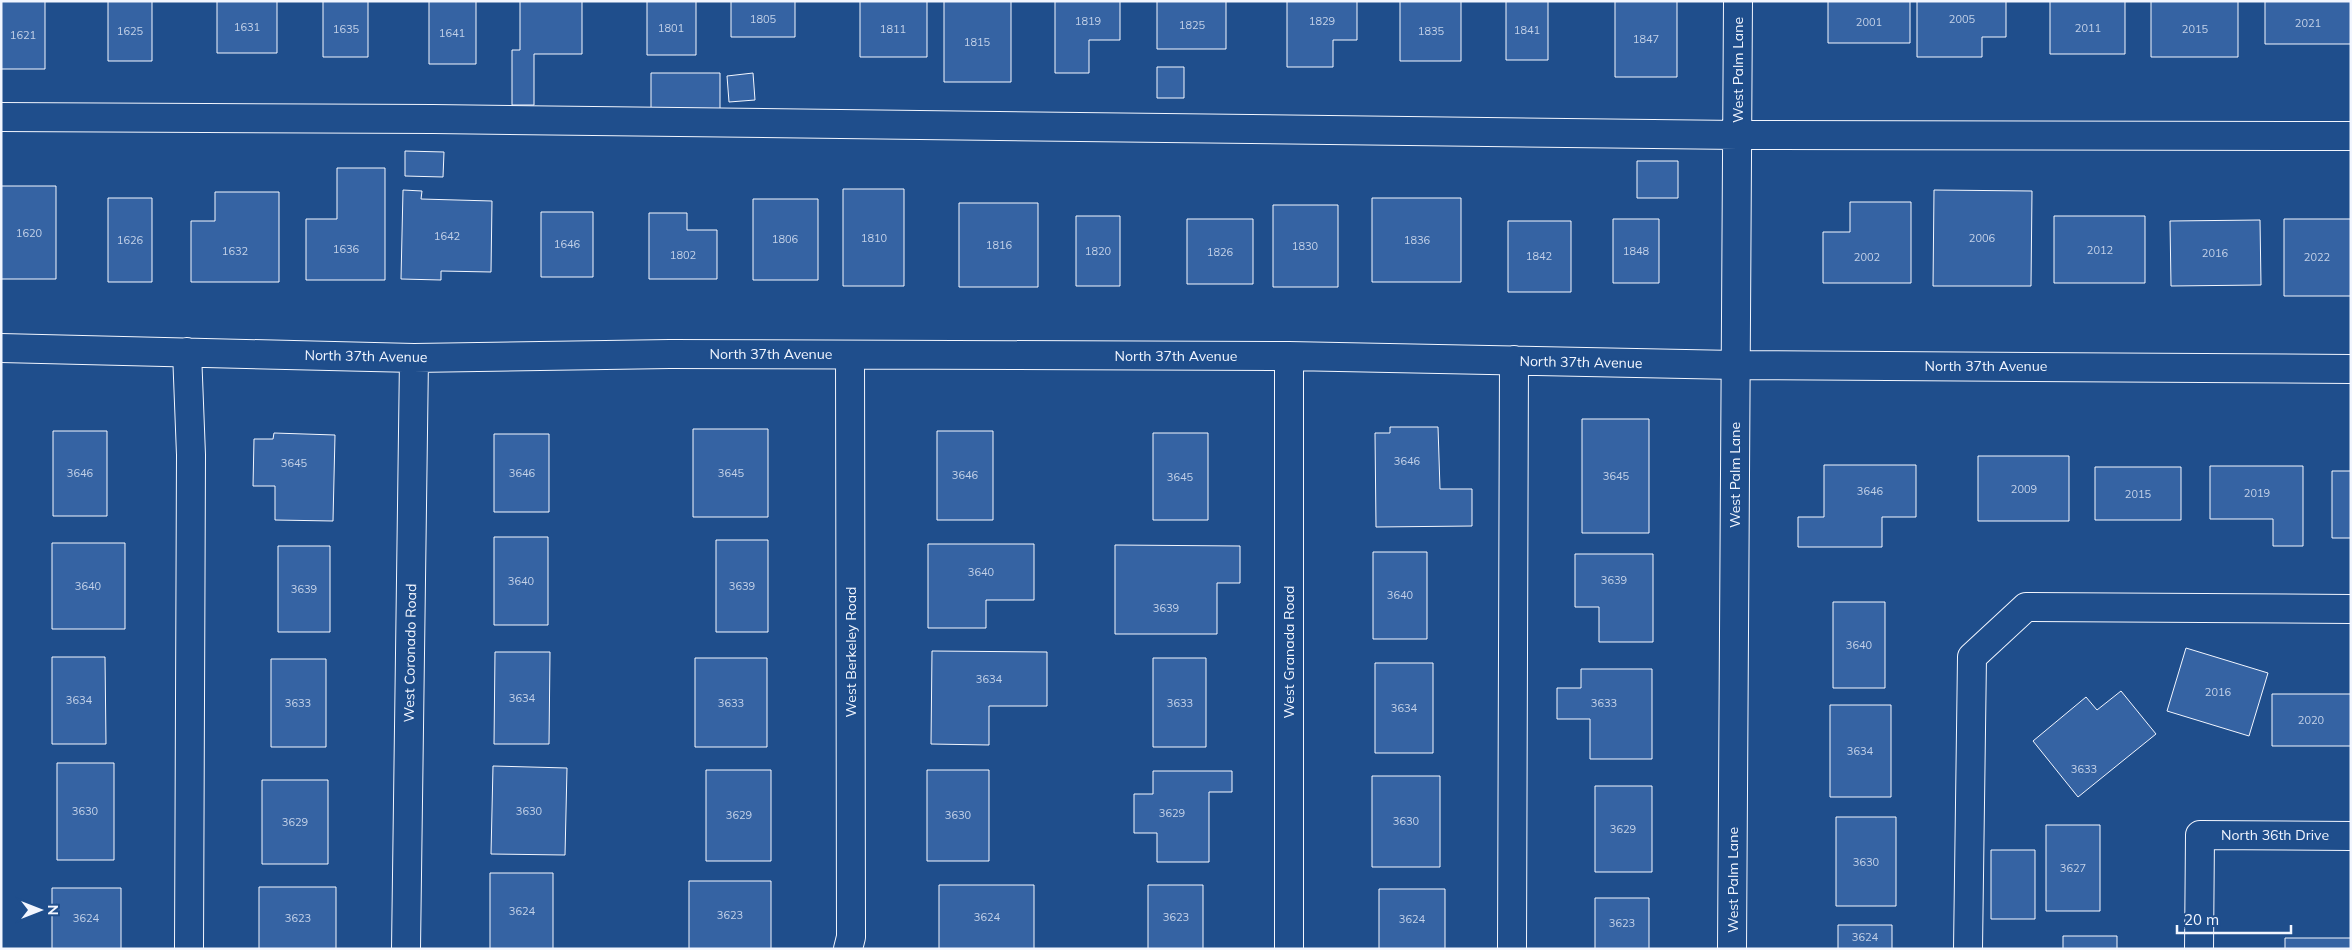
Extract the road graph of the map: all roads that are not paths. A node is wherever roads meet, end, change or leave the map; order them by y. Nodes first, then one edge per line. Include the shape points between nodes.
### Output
1 (1738, 1) edge
2 (1, 117) edge
3 (1738, 135) junction
4 (2351, 136) edge
5 (1, 348) edge
6 (188, 352) junction
7 (850, 355) junction
8 (1289, 356) junction
9 (414, 358) junction
10 (1514, 360) junction
11 (1735, 365) junction
12 (2351, 369) edge
13 (2351, 609) edge
14 (2351, 836) edge
15 (189, 949) edge
16 (406, 949) edge
17 (848, 949) edge
18 (1289, 949) edge
19 (1512, 949) edge
20 (1732, 949) edge
21 (1968, 949) edge
22 (2199, 949) edge

1 - 3 street, West Palm Lane
2 - 3 street
3 - 4 street
3 - 11 street, West Palm Lane
5 - 6 street, North 37th Avenue
6 - 9 street, North 37th Avenue
6 - 15 street via 191,455
7 - 8 street, North 37th Avenue
7 - 9 street, North 37th Avenue
7 - 17 street, West Berkeley Road via 851,937
8 - 10 street, North 37th Avenue
8 - 18 street, West Granada Road
9 - 16 street, West Coronado Road
10 - 11 street, North 37th Avenue
10 - 19 street
11 - 12 street, North 37th Avenue
11 - 20 street, West Palm Lane
13 - 21 street via 2026,607 1972,657
14 - 22 street, North 36th Drive via 2200,835

